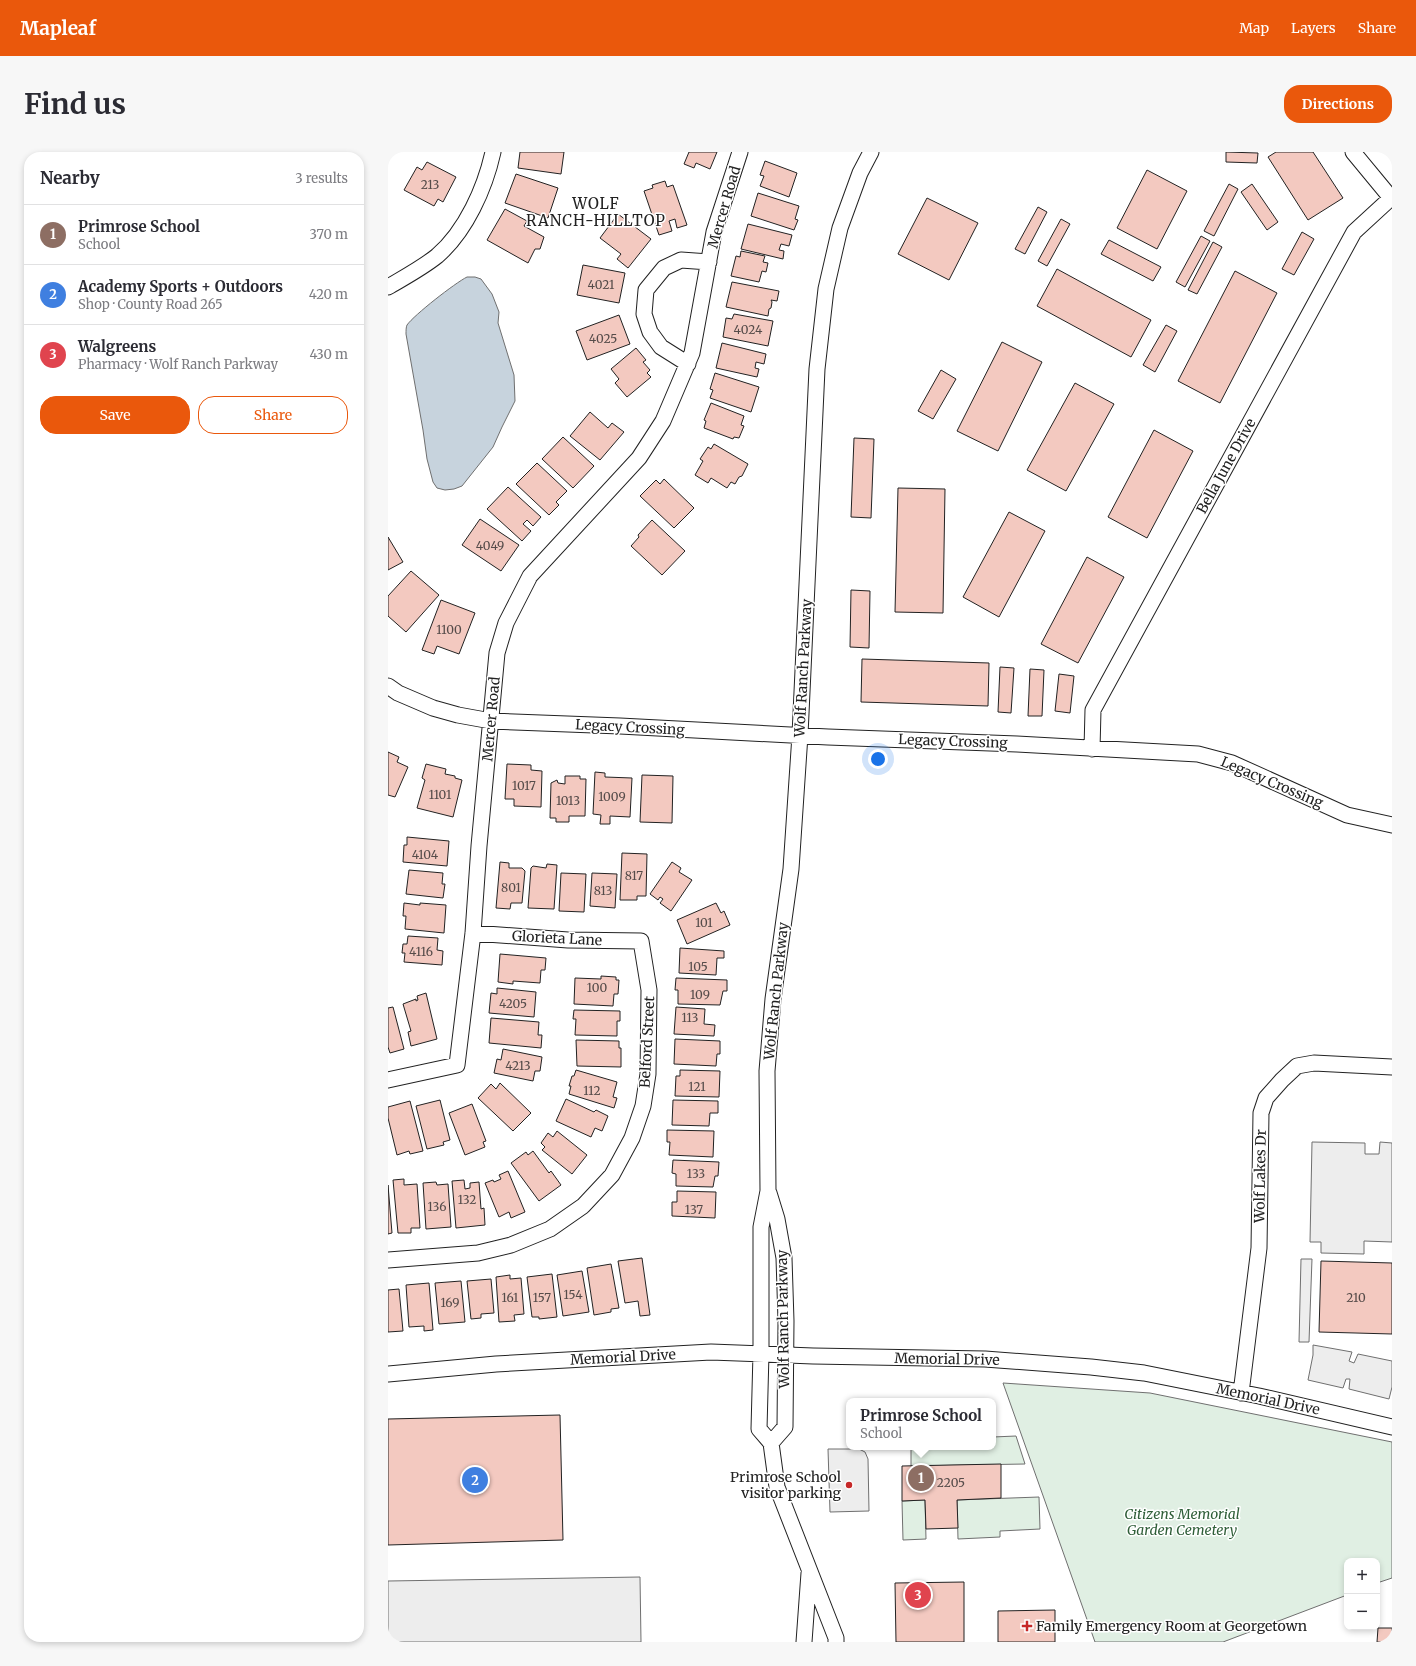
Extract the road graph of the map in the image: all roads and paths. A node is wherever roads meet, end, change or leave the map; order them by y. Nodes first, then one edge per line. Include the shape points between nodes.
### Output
1 (492, 152) edge
2 (740, 152) edge
3 (1353, 152) edge
4 (866, 153) edge
5 (1391, 198) edge
6 (709, 262) junction
7 (388, 287) edge
8 (688, 364) junction
9 (388, 686) edge
10 (491, 721) junction
11 (800, 735) junction
12 (1092, 749) junction
13 (1392, 825) edge
14 (473, 933) junction
15 (641, 942) joint
16 (1392, 1066) edge
17 (388, 1080) edge
18 (768, 1191) junction
19 (388, 1260) edge
20 (761, 1353) junction
21 (786, 1354) junction
22 (388, 1374) edge
23 (1241, 1392) junction
24 (1392, 1427) edge
25 (772, 1443) junction
26 (810, 1568) junction
27 (804, 1642) edge
28 (836, 1642) edge

1 - 7 street via 489,172 463,226 438,255
2 - 6 street, Mercer Road via 714,232
3 - 5 street
4 - 11 street, Wolf Ranch Parkway via 840,228 825,300 817,369
5 - 12 street, Bella June Drive via 1354,232 1093,710
6 - 8 street, Mercer Road
6 - 8 street, Mercer Road via 681,260 664,268 646,290 644,314 650,332 661,347
8 - 10 street, Mercer Road via 663,421 639,458 530,576 506,623 497,653
9 - 10 street, Legacy Crossing via 433,708
10 - 11 street, Legacy Crossing
10 - 14 street, Mercer Road
11 - 12 street, Legacy Crossing
11 - 18 street, Wolf Ranch Parkway via 791,869 773,999 767,1071
12 - 13 street, Legacy Crossing via 1198,754 1232,763 1347,814
14 - 15 street, Glorieta Lane
14 - 17 street, Mercer Road via 457,1065
15 - 19 street, Belford Street via 649,990 648,1074 643,1106 632,1138 612,1175 583,1206 550,1229 511,1246 478,1253
16 - 23 street, Wolf Lakes Dr via 1314,1063 1296,1066 1266,1098 1261,1113 1259,1248
18 - 20 street, Wolf Ranch Parkway via 761,1227
18 - 21 street, Wolf Ranch Parkway via 777,1219 784,1258
20 - 21 street, Memorial Drive
20 - 22 street, Memorial Drive via 711,1352 496,1364
20 - 25 street, Wolf Ranch Parkway via 759,1429
21 - 23 street, Memorial Drive via 986,1359 1091,1367 1144,1373
21 - 25 street, Wolf Ranch Parkway via 785,1427
23 - 24 street, Memorial Drive
25 - 26 street via 778,1487
26 - 27 street
26 - 28 street

